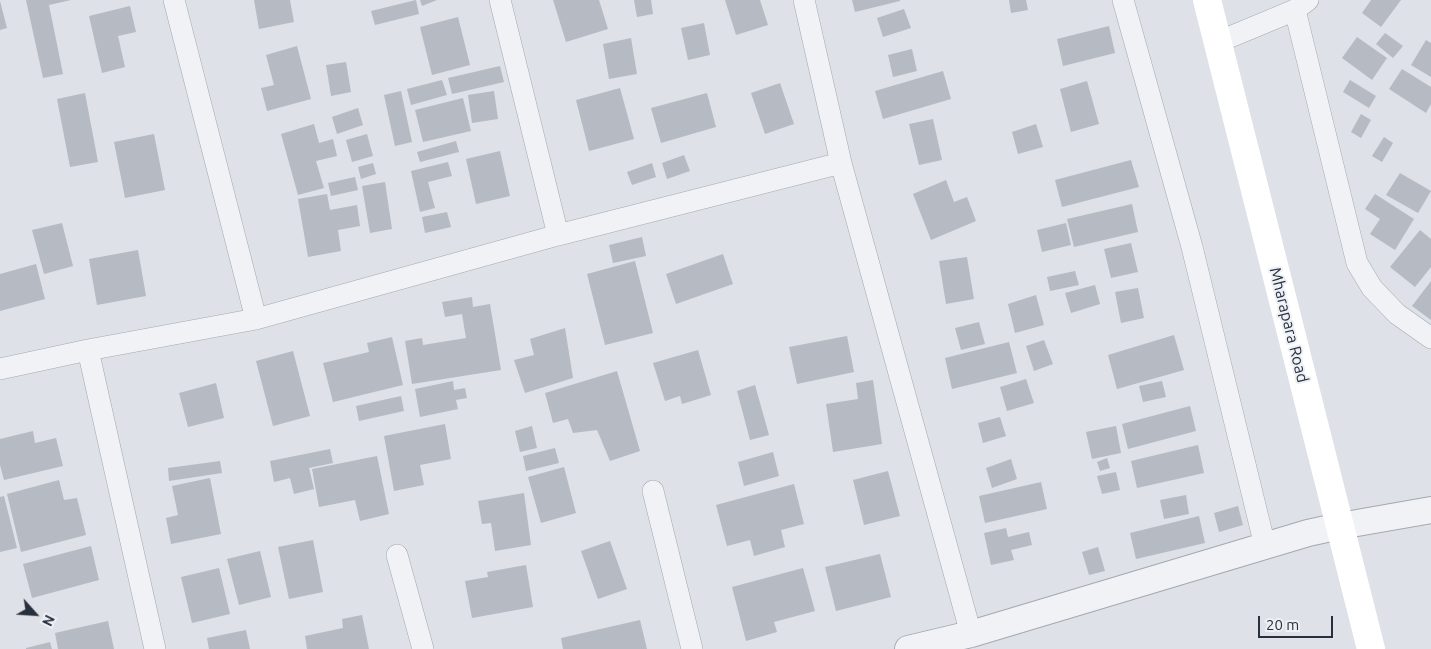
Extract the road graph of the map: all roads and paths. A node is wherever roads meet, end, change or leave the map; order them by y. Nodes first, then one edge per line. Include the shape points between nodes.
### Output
1 (174, 0) edge
2 (500, 0) edge
3 (804, 0) edge
4 (1123, 0) edge
5 (1207, 0) edge
6 (1302, 5) edge
7 (1218, 42) junction
8 (841, 163) junction
9 (558, 235) junction
10 (256, 319) junction
11 (1431, 338) edge
12 (88, 350) junction
13 (0, 369) edge
14 (653, 491) dead end
15 (1431, 510) edge
16 (1340, 526) junction
17 (1265, 546) junction
18 (397, 555) dead end
19 (971, 634) junction
20 (155, 649) edge
21 (423, 649) edge
22 (692, 649) edge
23 (908, 649) edge
24 (1371, 649) edge

1 - 10 street
2 - 9 street
3 - 8 street
4 - 17 street via 1192,248
5 - 7 main road, Mharapara Road
6 - 7 street
6 - 11 street via 1357,263 1372,288 1397,314
7 - 16 main road, Mharapara Road
8 - 9 street
8 - 19 street
9 - 10 street
10 - 12 street
12 - 13 street
12 - 20 street
14 - 22 street
15 - 16 street
16 - 17 street
16 - 24 main road, Mharapara Road
17 - 19 street
18 - 21 street
19 - 23 street

